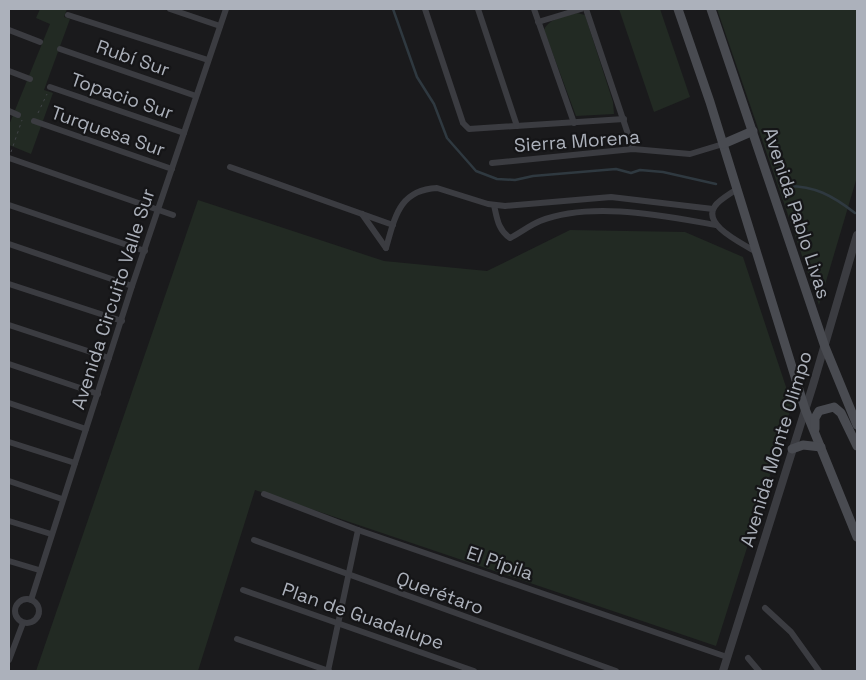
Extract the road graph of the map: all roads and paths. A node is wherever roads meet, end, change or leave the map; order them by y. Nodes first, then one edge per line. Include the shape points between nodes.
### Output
1 (170, 9) edge
2 (226, 9) edge
3 (426, 9) edge
4 (478, 9) edge
5 (534, 9) edge
6 (581, 9) edge
7 (586, 9) edge
8 (678, 9) edge
9 (711, 9) edge
10 (68, 15) dead end
11 (538, 22) junction
12 (220, 26) junction
13 (9, 30) edge
14 (40, 42) dead end
15 (60, 49) dead end
16 (208, 60) junction
17 (9, 71) edge
18 (30, 79) dead end
19 (50, 87) joint
20 (196, 96) junction
21 (9, 111) edge
22 (18, 115) joint
23 (624, 119) junction
24 (34, 122) joint
25 (574, 122) junction
26 (517, 126) junction
27 (753, 131) junction
28 (184, 133) junction
29 (723, 144) junction
30 (633, 149) junction
31 (9, 158) edge
32 (492, 163) dead end
33 (230, 167) dead end
34 (172, 169) junction
35 (737, 189) junction
36 (9, 204) edge
37 (494, 205) junction
38 (713, 209) junction
39 (158, 210) junction
40 (362, 214) junction
41 (173, 215) dead end
42 (716, 224) junction
43 (393, 225) junction
44 (857, 235) edge
45 (9, 244) edge
46 (145, 250) junction
47 (756, 252) junction
48 (9, 284) edge
49 (132, 286) junction
50 (122, 321) junction
51 (9, 325) edge
52 (825, 347) junction
53 (109, 358) junction
54 (9, 364) edge
55 (98, 394) junction
56 (9, 403) edge
57 (805, 409) junction
58 (857, 425) edge
59 (86, 429) junction
60 (816, 434) junction
61 (9, 442) edge
62 (857, 446) edge
63 (820, 447) junction
64 (792, 449) junction
65 (75, 463) junction
66 (9, 481) edge
67 (264, 494) dead end
68 (62, 499) junction
69 (9, 521) edge
70 (358, 530) junction
71 (51, 534) junction
72 (857, 537) edge
73 (254, 540) dead end
74 (9, 561) edge
75 (40, 570) junction
76 (347, 575) junction
77 (243, 590) dead end
78 (31, 600) junction
79 (765, 608) dead end
80 (12, 609) edge
81 (337, 622) junction
82 (23, 623) junction
83 (237, 639) dead end
84 (9, 657) edge
85 (727, 657) junction
86 (748, 658) dead end
87 (328, 671) edge
88 (474, 671) edge
89 (616, 671) edge
90 (723, 671) edge
91 (759, 671) edge
92 (819, 671) edge

1 - 12 street
2 - 12 street, Avenida Circuito Valle Sur
3 - 26 street via 462,123 473,130
4 - 26 street
5 - 11 street
6 - 11 street
7 - 23 street
8 - 29 main road
9 - 27 main road, Avenida Pablo Livas
10 - 16 street
11 - 25 street
12 - 16 street, Avenida Circuito Valle Sur
13 - 14 street
15 - 20 street, Rubí Sur
16 - 20 street, Avenida Circuito Valle Sur
17 - 18 street
19 - 24 path
19 - 28 street, Topacio Sur
20 - 28 street, Avenida Circuito Valle Sur
21 - 22 street
22 - 31 path via 24,117
23 - 25 street
23 - 30 street
24 - 34 street, Turquesa Sur
25 - 26 street
27 - 29 main road
27 - 52 main road, Avenida Pablo Livas
28 - 34 street, Avenida Circuito Valle Sur
29 - 30 street, Sierra Morena via 690,154
29 - 35 main road
30 - 32 street, Sierra Morena
31 - 39 street
33 - 40 street
34 - 39 street, Avenida Circuito Valle Sur
35 - 38 street
35 - 47 main road
36 - 46 street
37 - 38 street via 611,197
37 - 42 street via 498,222 510,238 540,222 571,214 654,214
37 - 43 street via 431,188 402,203
38 - 42 street
39 - 41 street
39 - 46 street, Avenida Circuito Valle Sur
40 - 43 street
40 - 43 street via 386,248
42 - 47 street
44 - 52 street, Avenida Monte Olimpo
45 - 49 street
46 - 49 street, Avenida Circuito Valle Sur
47 - 57 main road
48 - 50 street
49 - 50 street, Avenida Circuito Valle Sur
50 - 53 street, Avenida Circuito Valle Sur
51 - 53 street
52 - 57 street, Avenida Monte Olimpo
52 - 58 main road, Avenida Pablo Livas
53 - 55 street, Avenida Circuito Valle Sur
54 - 55 street
55 - 59 street, Avenida Circuito Valle Sur
56 - 59 street
57 - 60 main road
57 - 64 street, Avenida Monte Olimpo
59 - 65 street, Avenida Circuito Valle Sur
60 - 62 main road via 816,415 825,408 834,407 841,413
60 - 63 main road
61 - 65 street
63 - 64 main road
63 - 72 main road
64 - 85 street, Avenida Monte Olimpo
65 - 68 street, Avenida Circuito Valle Sur
66 - 68 street
67 - 70 street, El Pípila
68 - 71 street, Avenida Circuito Valle Sur
69 - 71 street
70 - 76 street
70 - 85 street, El Pípila
71 - 75 street, Avenida Circuito Valle Sur
73 - 76 street, Querétaro
74 - 75 street
75 - 78 street, Avenida Circuito Valle Sur
76 - 81 street
76 - 89 street, Querétaro
77 - 81 street, Plan de Guadalupe
78 - 80 street via 20,601
78 - 82 street via 42,614
79 - 92 street via 791,632
80 - 82 street
81 - 87 street
81 - 88 street, Plan de Guadalupe
82 - 84 street
83 - 87 street
85 - 90 street, Avenida Monte Olimpo
86 - 91 street

